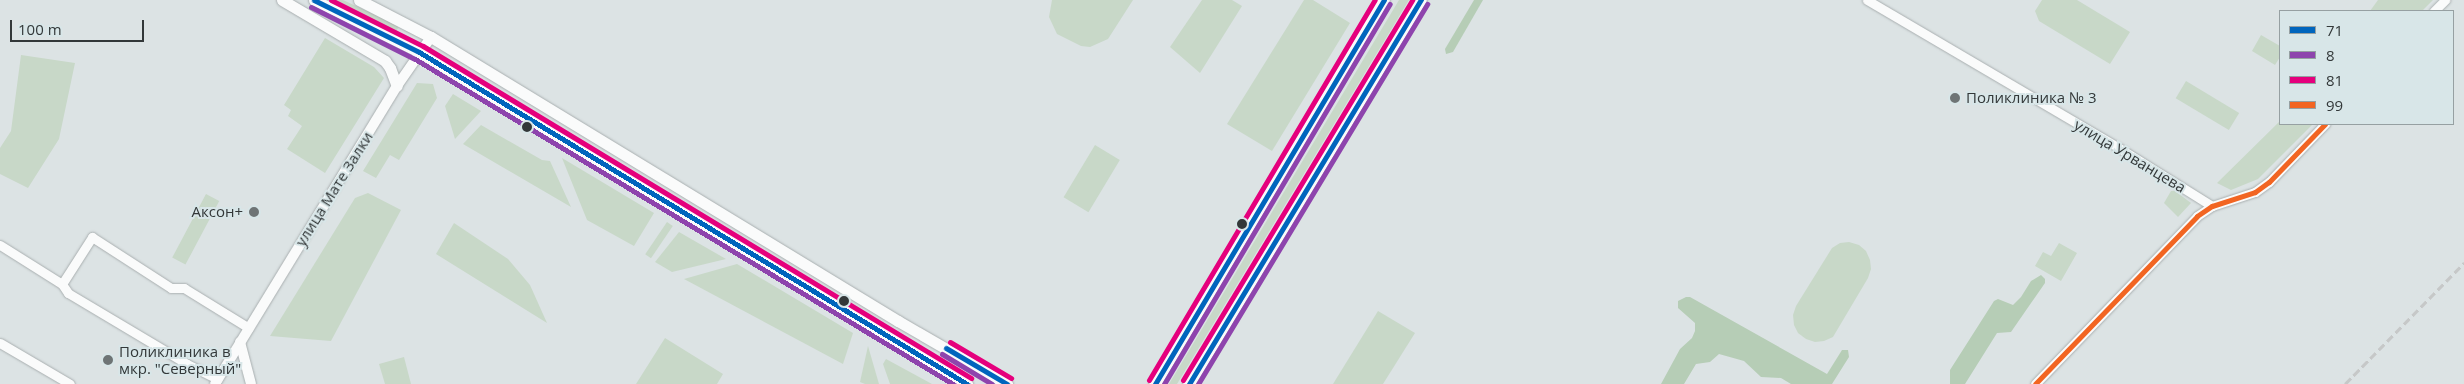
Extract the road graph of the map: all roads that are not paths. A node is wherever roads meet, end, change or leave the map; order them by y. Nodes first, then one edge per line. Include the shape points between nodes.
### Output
1 (282, 0) edge
2 (314, 0) edge
3 (359, 0) edge
4 (1384, 0) edge
5 (1421, 0) edge
6 (1867, 0) edge
7 (2445, 0) edge
8 (2435, 10) edge
9 (431, 37) junction
10 (419, 52) junction
11 (397, 86) junction
12 (2324, 125) edge
13 (2212, 206) junction
14 (720, 211) junction
15 (710, 228) junction
16 (0, 245) edge
17 (62, 284) junction
18 (249, 328) junction
19 (240, 342) junction
20 (0, 343) edge
21 (216, 382) edge
22 (70, 384) edge
23 (251, 384) edge
24 (967, 384) edge
25 (1007, 384) edge
26 (1155, 384) edge
27 (1189, 384) edge
28 (2035, 384) edge

1 - 11 main road via 385,61
2 - 10 main road
3 - 9 main road
4 - 26 main road
5 - 27 main road
6 - 13 street, улица Урванцева
7 - 8 street
9 - 10 street, улица Мате Залки
9 - 14 main road
10 - 11 street, улица Мате Залки
10 - 15 main road
11 - 18 street, улица Мате Залки
12 - 13 street via 2269,182 2255,192
13 - 28 street via 2197,216
14 - 15 main road
14 - 25 main road
15 - 24 main road
16 - 17 street
17 - 18 street via 92,237 171,288 184,288
17 - 21 street via 68,293
18 - 19 street, улица Мате Залки
19 - 21 street, улица Мате Залки
19 - 23 street
20 - 22 street

